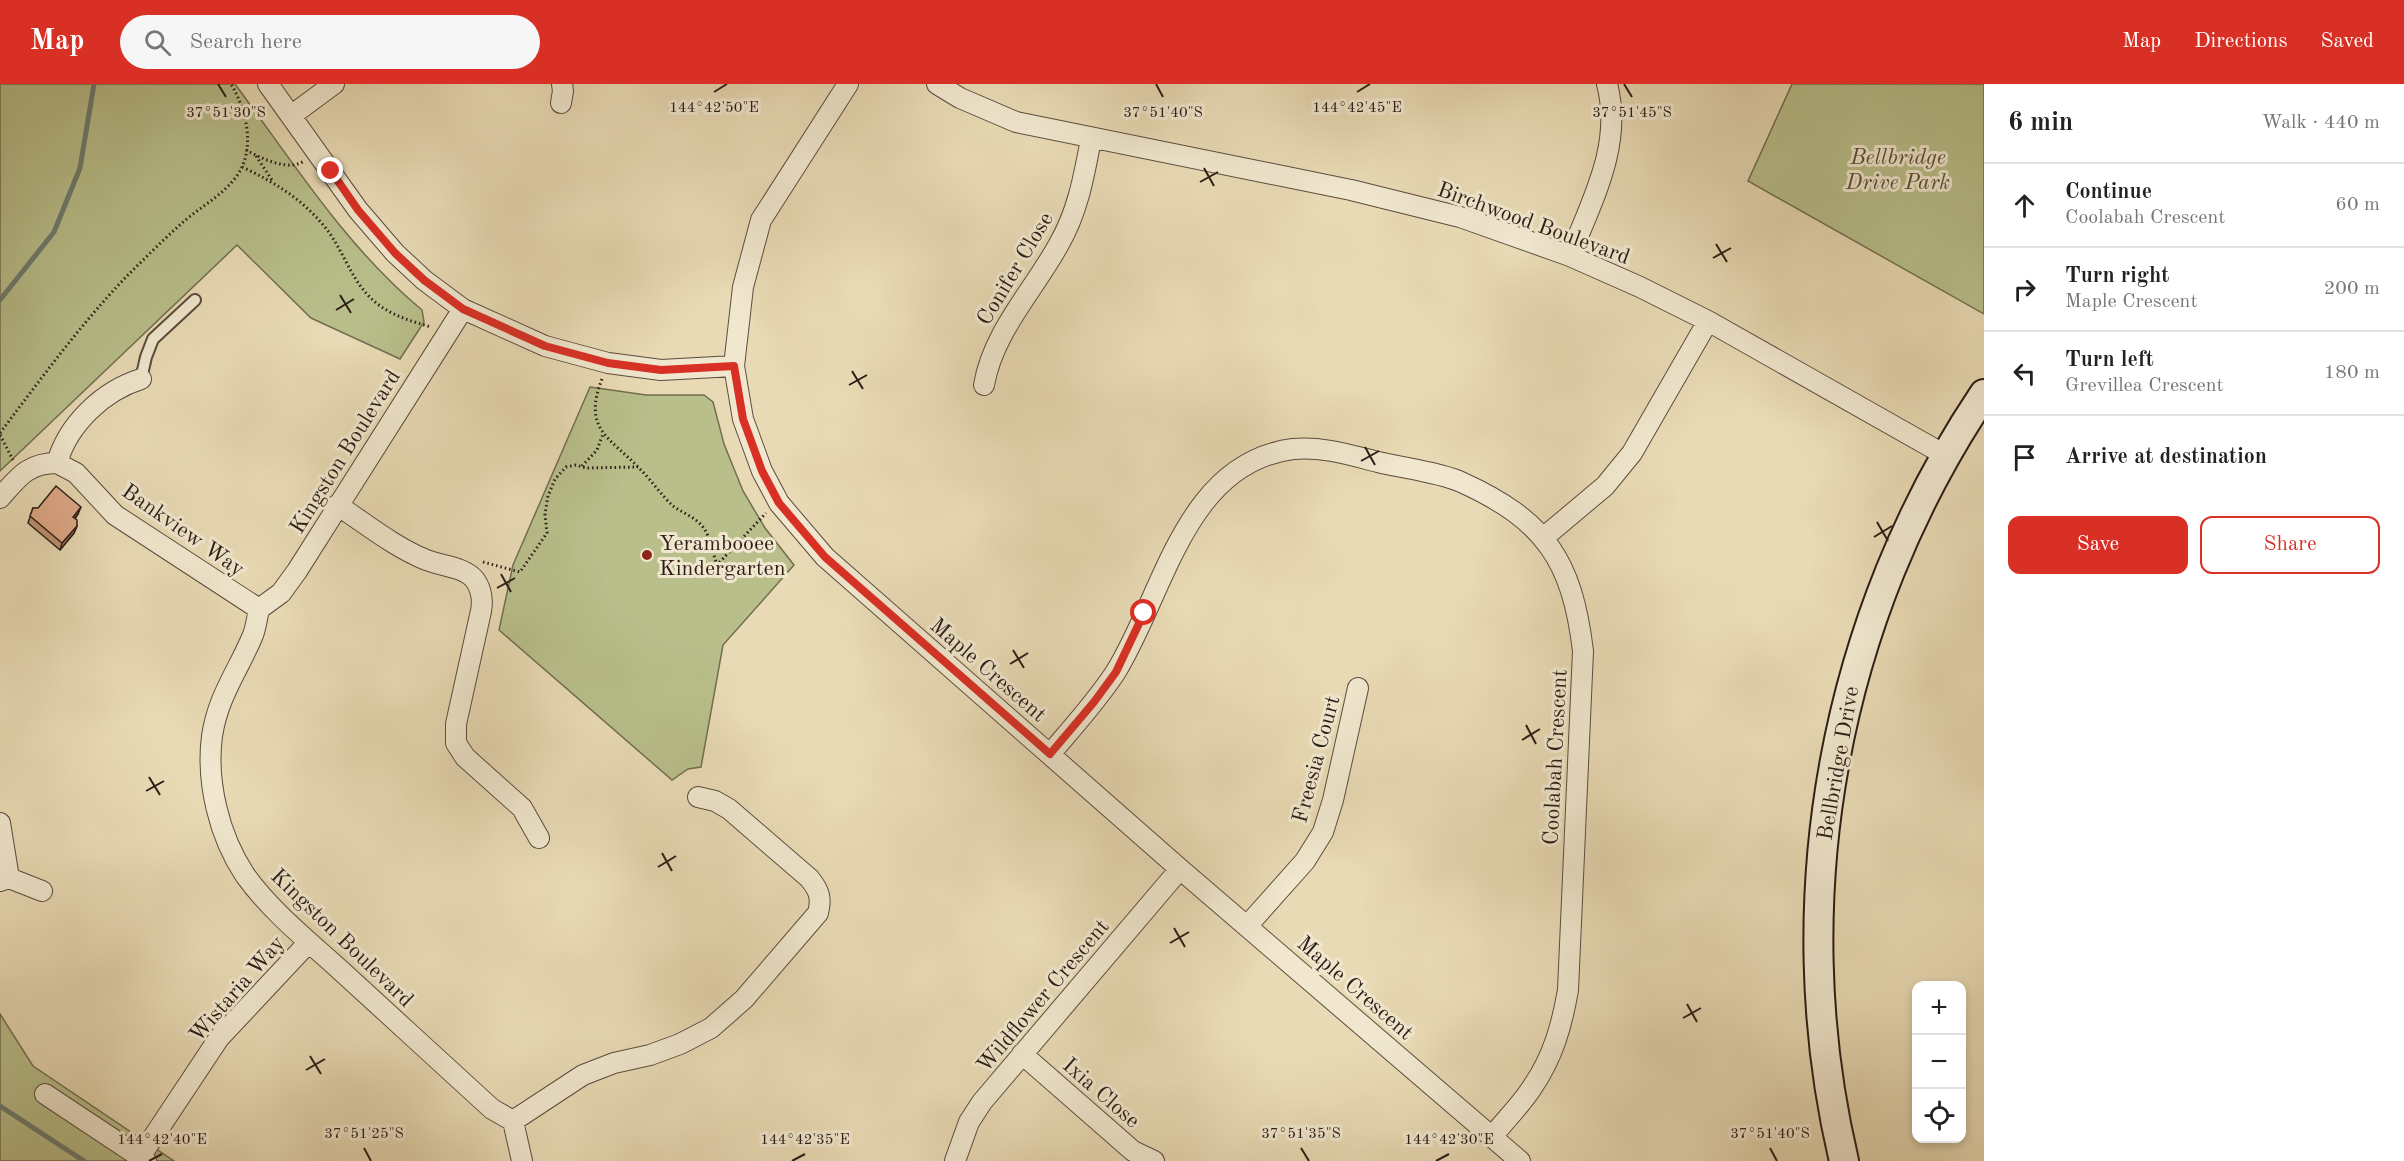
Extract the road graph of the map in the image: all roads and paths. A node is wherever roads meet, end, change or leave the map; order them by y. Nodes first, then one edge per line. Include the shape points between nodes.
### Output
1 (231, 84) edge
2 (268, 84) edge
3 (333, 84) edge
4 (848, 84) edge
5 (937, 84) edge
6 (1607, 84) edge
7 (292, 116) junction
8 (1091, 139) junction
9 (246, 150) junction
10 (318, 152) junction
11 (255, 155) junction
12 (242, 167) junction
13 (273, 182) junction
14 (1570, 256) junction
15 (195, 300) dead end
16 (463, 309) junction
17 (1708, 321) junction
18 (447, 333) junction
19 (608, 363) junction
20 (734, 366) junction
21 (141, 379) joint
22 (984, 385) dead end
23 (1984, 394) edge
24 (0, 434) edge
25 (603, 434) junction
26 (1944, 455) junction
27 (57, 463) junction
28 (582, 466) junction
29 (639, 467) junction
30 (21, 475) junction
31 (0, 498) edge
32 (779, 503) junction
33 (337, 505) junction
34 (1543, 538) junction
35 (466, 573) junction
36 (259, 609) junction
37 (1358, 688) dead end
38 (1050, 754) junction
39 (698, 797) dead end
40 (0, 823) edge
41 (539, 838) dead end
42 (1180, 869) junction
43 (5, 880) edge
44 (42, 891) dead end
45 (1248, 925) junction
46 (309, 942) junction
47 (1022, 1054) junction
48 (45, 1094) dead end
49 (513, 1121) junction
50 (1492, 1137) junction
51 (143, 1159) edge
52 (522, 1161) edge
53 (955, 1161) edge
54 (1154, 1161) edge
55 (1520, 1161) edge
56 (1844, 1161) edge

1 - 9 path via 245,119
2 - 7 street
3 - 7 street
4 - 20 street, Maple Crescent via 761,219 742,287
5 - 8 street, Birchwood Boulevard via 1016,122
6 - 14 street via 1611,99 1611,146
7 - 10 street
8 - 14 street, Birchwood Boulevard via 1351,190 1460,217
8 - 22 street, Conifer Close via 1071,221 993,349
9 - 11 path
9 - 12 path
10 - 11 path via 299,164 282,164
10 - 16 street via 358,210 395,253
11 - 13 path
12 - 13 path
12 - 24 path via 232,182 125,278
13 - 18 path via 294,196 325,227 365,292 377,303 399,317
14 - 17 street, Birchwood Boulevard
15 - 21 lane via 153,339
16 - 18 street, Kingston Boulevard
16 - 19 street via 545,346
17 - 26 street, Birchwood Boulevard
17 - 34 street via 1632,453 1605,486
18 - 33 street, Kingston Boulevard
19 - 20 street via 661,370
19 - 25 path via 593,408
20 - 32 street, Maple Crescent via 743,419 762,471
21 - 27 street via 109,395 76,425
23 - 26 street, Bellbridge Drive
24 - 30 path
25 - 28 path via 597,450
25 - 29 path
26 - 56 street, Bellbridge Drive via 1882,588 1853,675 1832,769 1821,855 1817,947 1828,1079
27 - 30 street via 33,466
27 - 36 street, Bankview Way via 76,473 115,515
28 - 29 path
28 - 35 path via 566,467 555,479 545,514 547,533 520,572 476,560
29 - 32 path via 666,500 695,519 705,531 717,565
30 - 31 street
32 - 38 street, Maple Crescent via 825,557
33 - 35 street via 410,553
33 - 36 street, Kingston Boulevard via 281,593
34 - 38 street, Coolabah Crescent via 1502,502 1458,481 1328,450 1293,449 1243,465 1203,501 1116,672
34 - 50 street, Coolabah Crescent via 1570,584 1583,651 1568,990 1551,1055 1533,1087
35 - 41 street via 474,579 483,599 456,724 456,743 465,757 522,808
36 - 46 street, Kingston Boulevard via 254,634 223,692 212,736 216,804 245,874 269,904
37 - 45 street, Freesia Court via 1323,832 1305,861
38 - 42 street, Maple Crescent
39 - 49 street via 729,809 809,878 822,902 818,914 744,999 711,1028 680,1044 583,1075
40 - 43 street
42 - 45 street, Maple Crescent
42 - 47 street, Wildflower Crescent
43 - 44 street
45 - 50 street, Maple Crescent
46 - 49 street, Kingston Boulevard via 492,1109
46 - 51 street, Wistaria Way via 219,1038
47 - 53 street, Wildflower Crescent via 969,1122
47 - 54 street, Ixia Close via 1133,1151
48 - 51 street
49 - 52 street
50 - 55 street, Maple Crescent

